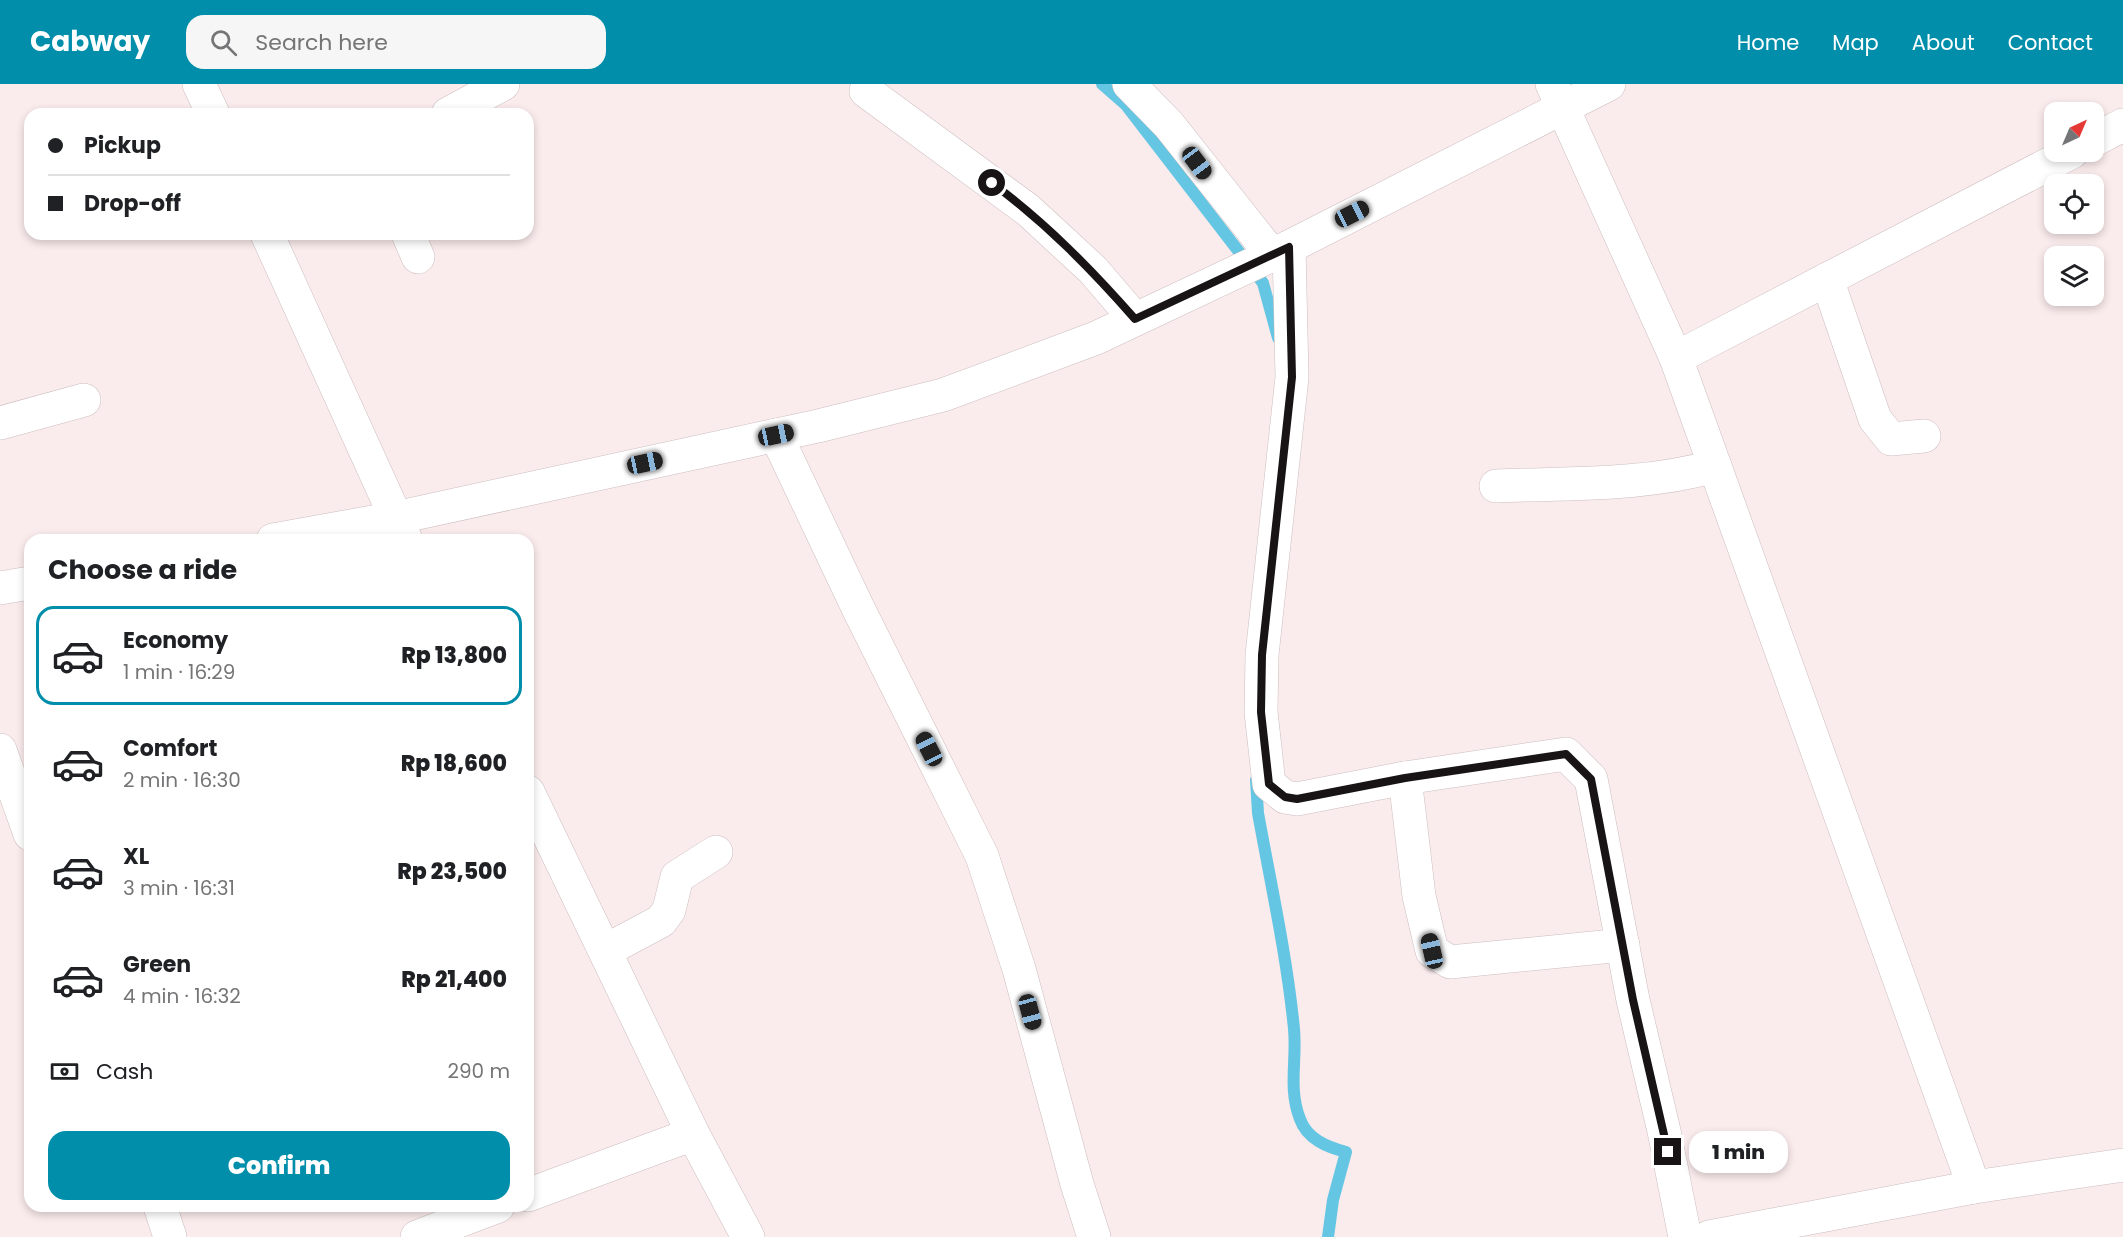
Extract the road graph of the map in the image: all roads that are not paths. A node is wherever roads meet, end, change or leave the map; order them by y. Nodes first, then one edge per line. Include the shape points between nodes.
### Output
1 (199, 84) edge
2 (503, 84) edge
3 (1129, 84) edge
4 (1609, 84) edge
5 (866, 91) dead end
6 (1558, 95) edge
7 (210, 108) edge
8 (459, 108) edge
9 (2123, 125) edge
10 (2104, 135) edge
11 (2053, 162) edge
12 (270, 240) edge
13 (1263, 259) junction
14 (1827, 279) junction
15 (1135, 319) junction
16 (1676, 358) junction
17 (84, 400) dead end
18 (0, 423) edge
19 (776, 435) junction
20 (1924, 436) dead end
21 (1715, 466) junction
22 (1496, 486) dead end
23 (401, 529) edge
24 (343, 534) edge
25 (24, 584) edge
26 (0, 588) edge
27 (0, 750) edge
28 (1405, 778) junction
29 (534, 808) edge
30 (24, 817) edge
31 (716, 852) dead end
32 (1623, 945) junction
33 (605, 951) junction
34 (693, 1134) junction
35 (2123, 1164) edge
36 (1974, 1187) junction
37 (534, 1192) edge
38 (162, 1212) edge
39 (482, 1212) edge
40 (170, 1237) edge
41 (417, 1237) edge
42 (748, 1237) edge
43 (1094, 1237) edge
44 (1684, 1237) edge
45 (1709, 1237) edge

1 - 7 street
2 - 8 street
3 - 13 street via 1169,125
4 - 6 street
5 - 15 street via 1028,210 1093,270
6 - 13 street
6 - 16 street
9 - 10 street
11 - 14 street
12 - 23 street
13 - 15 street
13 - 28 street via 1292,377 1262,655 1261,712 1269,784 1285,797 1297,799
14 - 16 street
14 - 20 street via 1875,419 1891,439
15 - 19 street via 1096,338 943,395
16 - 21 street
17 - 18 street
19 - 23 street
19 - 43 street via 982,856
21 - 22 street via 1689,474 1618,482
21 - 36 street
23 - 24 street
25 - 26 street
27 - 30 street
28 - 32 street via 1566,754 1591,779
28 - 32 street via 1419,896 1432,951 1450,962
29 - 33 street
31 - 33 street via 677,877 669,910 661,921
32 - 44 street
33 - 34 street
34 - 37 street
34 - 42 street
35 - 36 street
36 - 45 street
38 - 40 street
39 - 41 street

